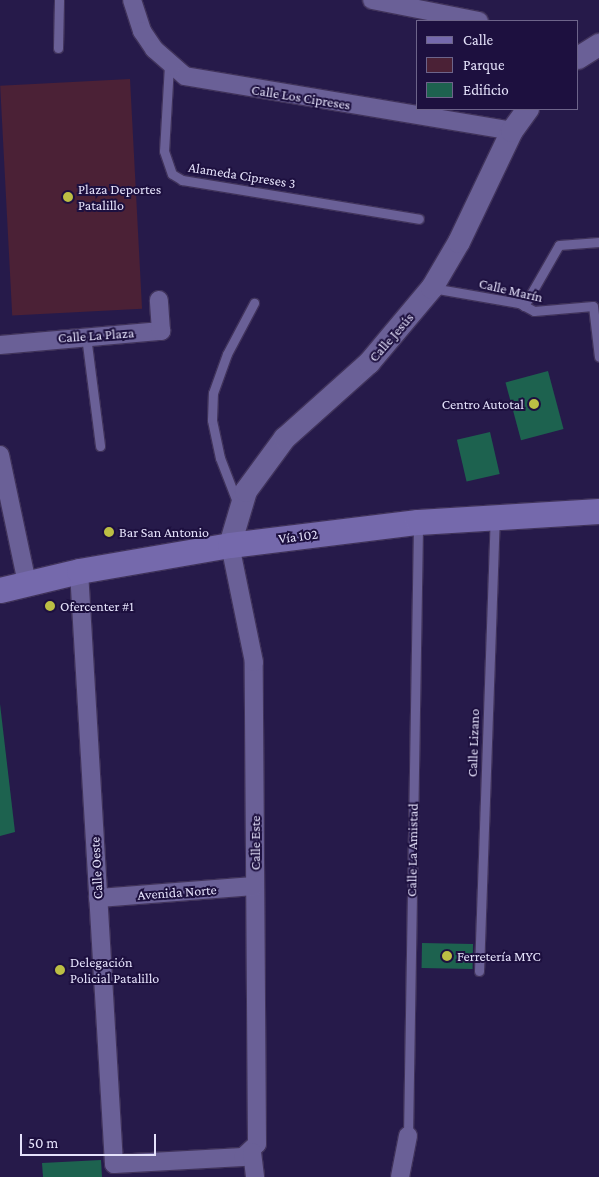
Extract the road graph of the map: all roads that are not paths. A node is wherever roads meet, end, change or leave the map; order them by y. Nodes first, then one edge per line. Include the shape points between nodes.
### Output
1 (59, 0) edge
2 (132, 0) edge
3 (372, 0) edge
4 (474, 20) edge
5 (58, 48) dead end
6 (169, 65) junction
7 (527, 110) edge
8 (512, 131) junction
9 (419, 219) dead end
10 (599, 242) edge
11 (432, 288) junction
12 (159, 300) dead end
13 (254, 303) dead end
14 (524, 306) junction
15 (86, 336) junction
16 (0, 345) edge
17 (599, 357) edge
18 (100, 446) dead end
19 (0, 455) edge
20 (240, 510) junction
21 (599, 511) edge
22 (495, 516) junction
23 (418, 522) junction
24 (230, 544) junction
25 (79, 571) junction
26 (27, 584) junction
27 (0, 590) edge
28 (255, 886) junction
29 (98, 898) junction
30 (480, 971) dead end
31 (408, 1136) joint
32 (254, 1148) junction
33 (255, 1177) edge
34 (400, 1177) edge

1 - 5 lane
2 - 6 street, Calle Los Cipreses via 142,31
3 - 4 street
6 - 8 street, Calle Los Cipreses via 205,81
6 - 9 lane, Alameda Cipreses 3 via 164,151 172,174 182,180
7 - 8 street, Calle Jesús
8 - 11 street, Calle Jesús via 459,242
10 - 14 lane via 560,245
11 - 14 lane, Calle Marín
11 - 20 street, Calle Jesús via 369,363 284,438 246,491
12 - 15 street, Calle La Plaza via 161,331
13 - 20 lane via 227,354 213,393 212,420 220,458
14 - 17 lane, Calle Marín via 545,312 593,306
15 - 16 street, Calle La Plaza
15 - 18 lane
19 - 26 street
20 - 24 street, Calle Jesús
21 - 22 main road, Vía 102
22 - 23 main road, Vía 102
22 - 30 lane, Calle Lizano
23 - 24 main road, Vía 102
23 - 31 lane, Calle La Amistad
24 - 25 main road, Vía 102
24 - 28 street, Calle Este via 254,662
25 - 26 main road, Vía 102
25 - 29 street, Calle Oeste
26 - 27 main road, Vía 102
28 - 29 street, Avenida Norte
28 - 32 street, Calle Este
29 - 32 street, Calle Oeste via 114,1164 243,1157
31 - 34 street, Calle La Amistad
32 - 33 street, Calle Este

